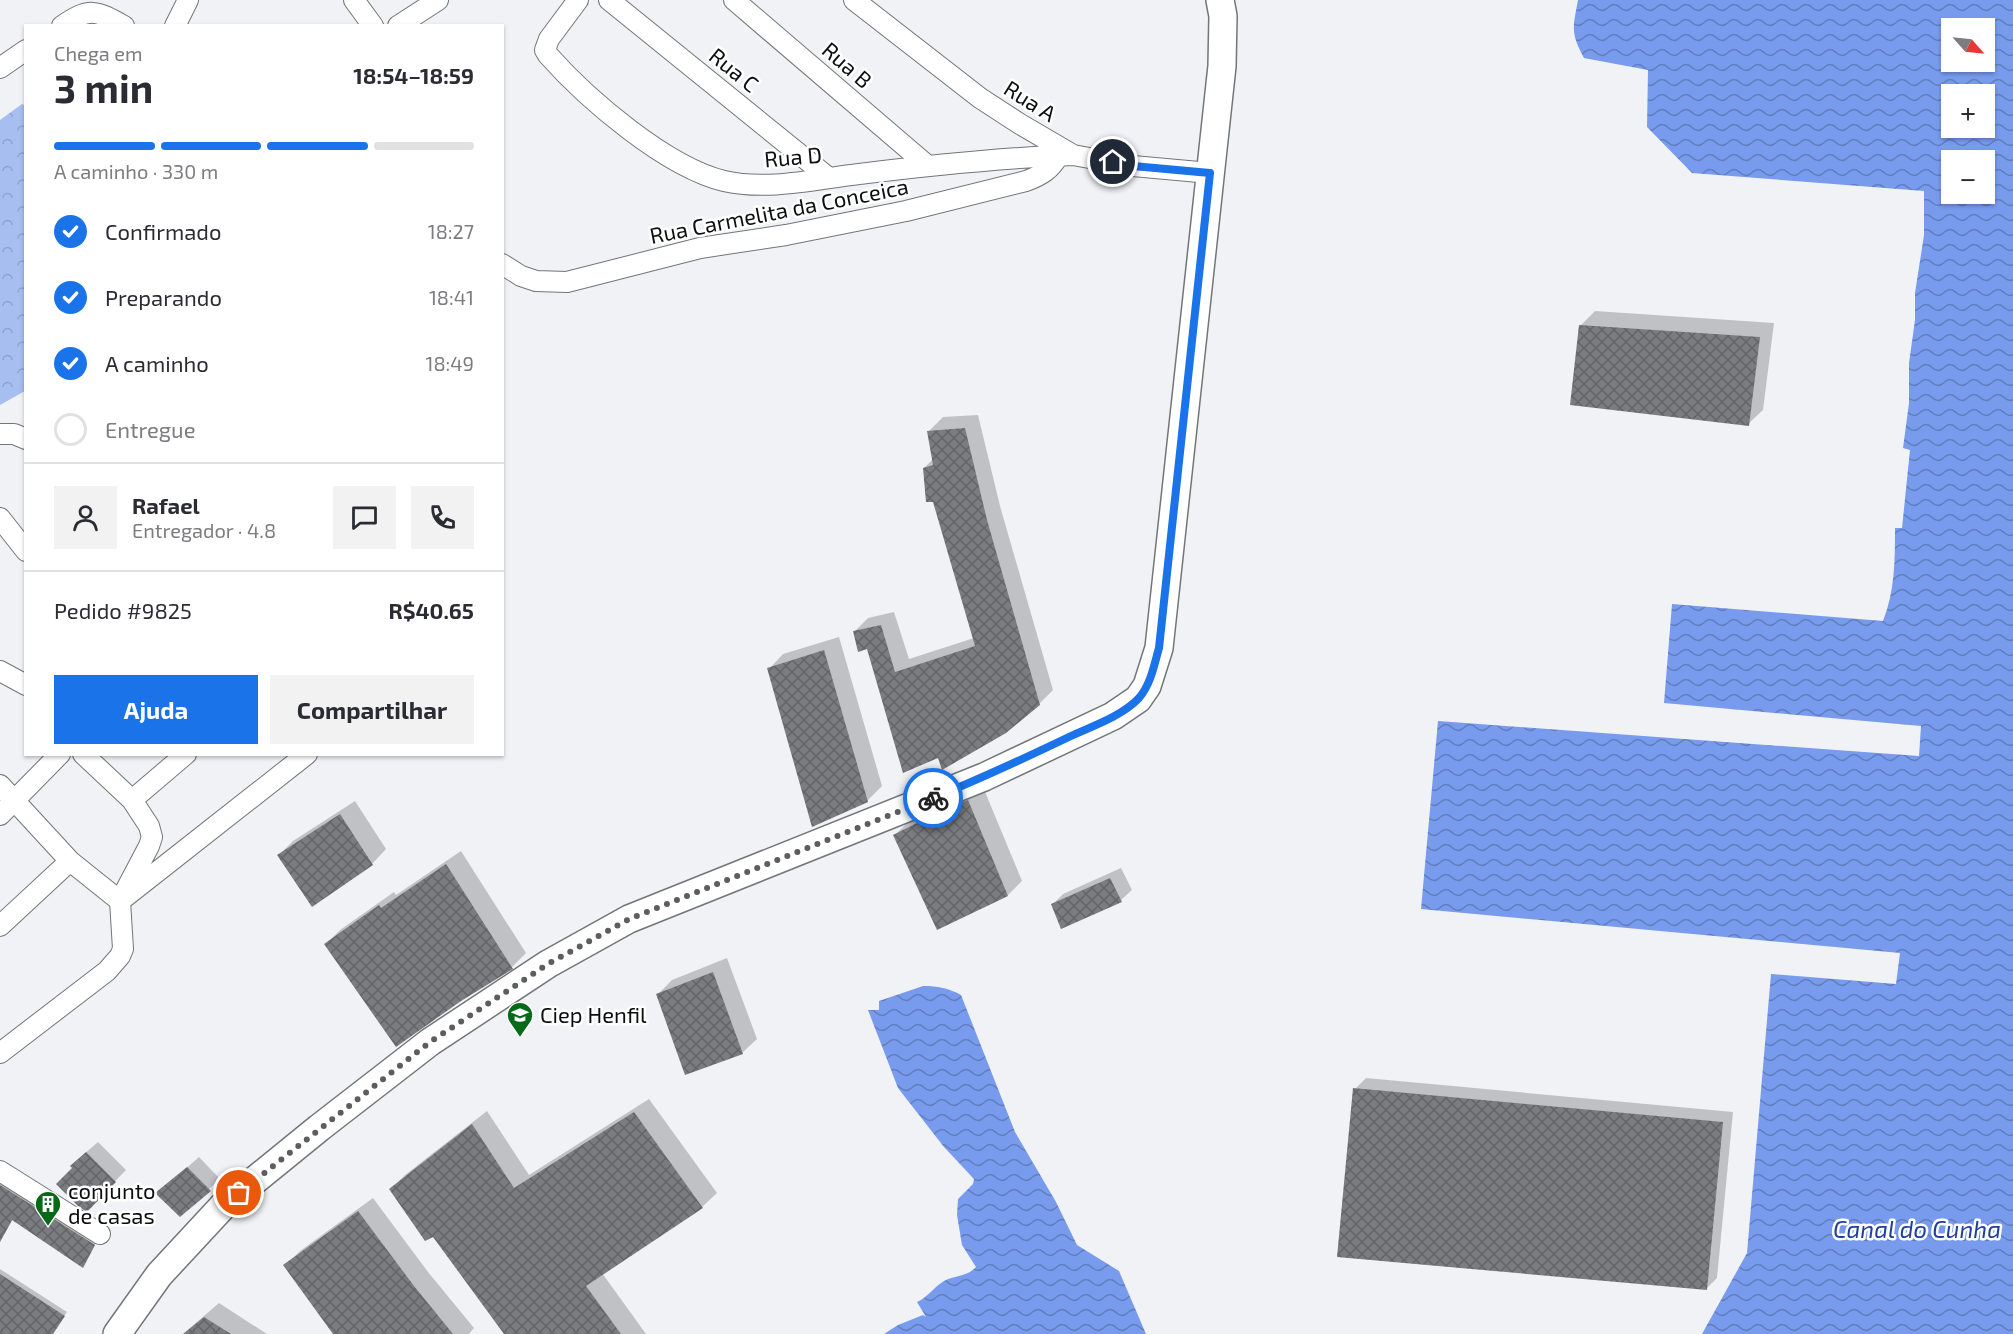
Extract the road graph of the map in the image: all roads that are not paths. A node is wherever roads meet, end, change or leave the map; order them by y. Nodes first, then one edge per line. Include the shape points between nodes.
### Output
1 (188, 0) edge
2 (354, 0) edge
3 (438, 0) edge
4 (578, 0) edge
5 (609, 0) edge
6 (734, 0) edge
7 (854, 0) edge
8 (1220, 0) edge
9 (65, 24) edge
10 (120, 24) edge
11 (176, 24) edge
12 (372, 24) edge
13 (401, 24) edge
14 (1066, 155) junction
15 (928, 166) junction
16 (1210, 173) junction
17 (829, 178) junction
18 (504, 265) edge
19 (0, 434) edge
20 (24, 439) edge
21 (0, 518) edge
22 (24, 548) edge
23 (0, 671) edge
24 (24, 684) edge
25 (58, 756) edge
26 (85, 756) edge
27 (184, 756) edge
28 (304, 756) edge
29 (0, 785) edge
30 (15, 800) junction
31 (132, 800) junction
32 (0, 815) edge
33 (70, 861) junction
34 (120, 901) junction
35 (0, 926) edge
36 (0, 1053) edge
37 (0, 1171) edge
38 (100, 1234) dead end
39 (117, 1334) edge

1 - 11 street
2 - 12 street
3 - 13 street
4 - 17 street, Rua D via 545,50 581,89 668,157 721,180 749,185
5 - 17 street, Rua C
6 - 15 street, Rua B
7 - 14 street, Rua A via 980,98
8 - 16 street via 1222,66
9 - 10 street via 79,14 94,12
14 - 15 street, Rua D
14 - 16 street, Rua A
14 - 18 street, Rua Carmelita da Conceica via 1043,175 906,212 700,248 567,282 536,281
15 - 17 street, Rua D
16 - 39 street via 1159,648 1148,686 1138,699 1113,716 984,777 629,919 548,964 430,1042 223,1206 159,1275
19 - 20 street
21 - 22 street
23 - 24 street
25 - 30 street
26 - 31 street
27 - 31 street
28 - 34 street
29 - 30 street
30 - 32 street
30 - 33 street
31 - 34 street via 152,837
33 - 34 street
33 - 35 street
34 - 36 street via 124,941 115,963
37 - 38 street

